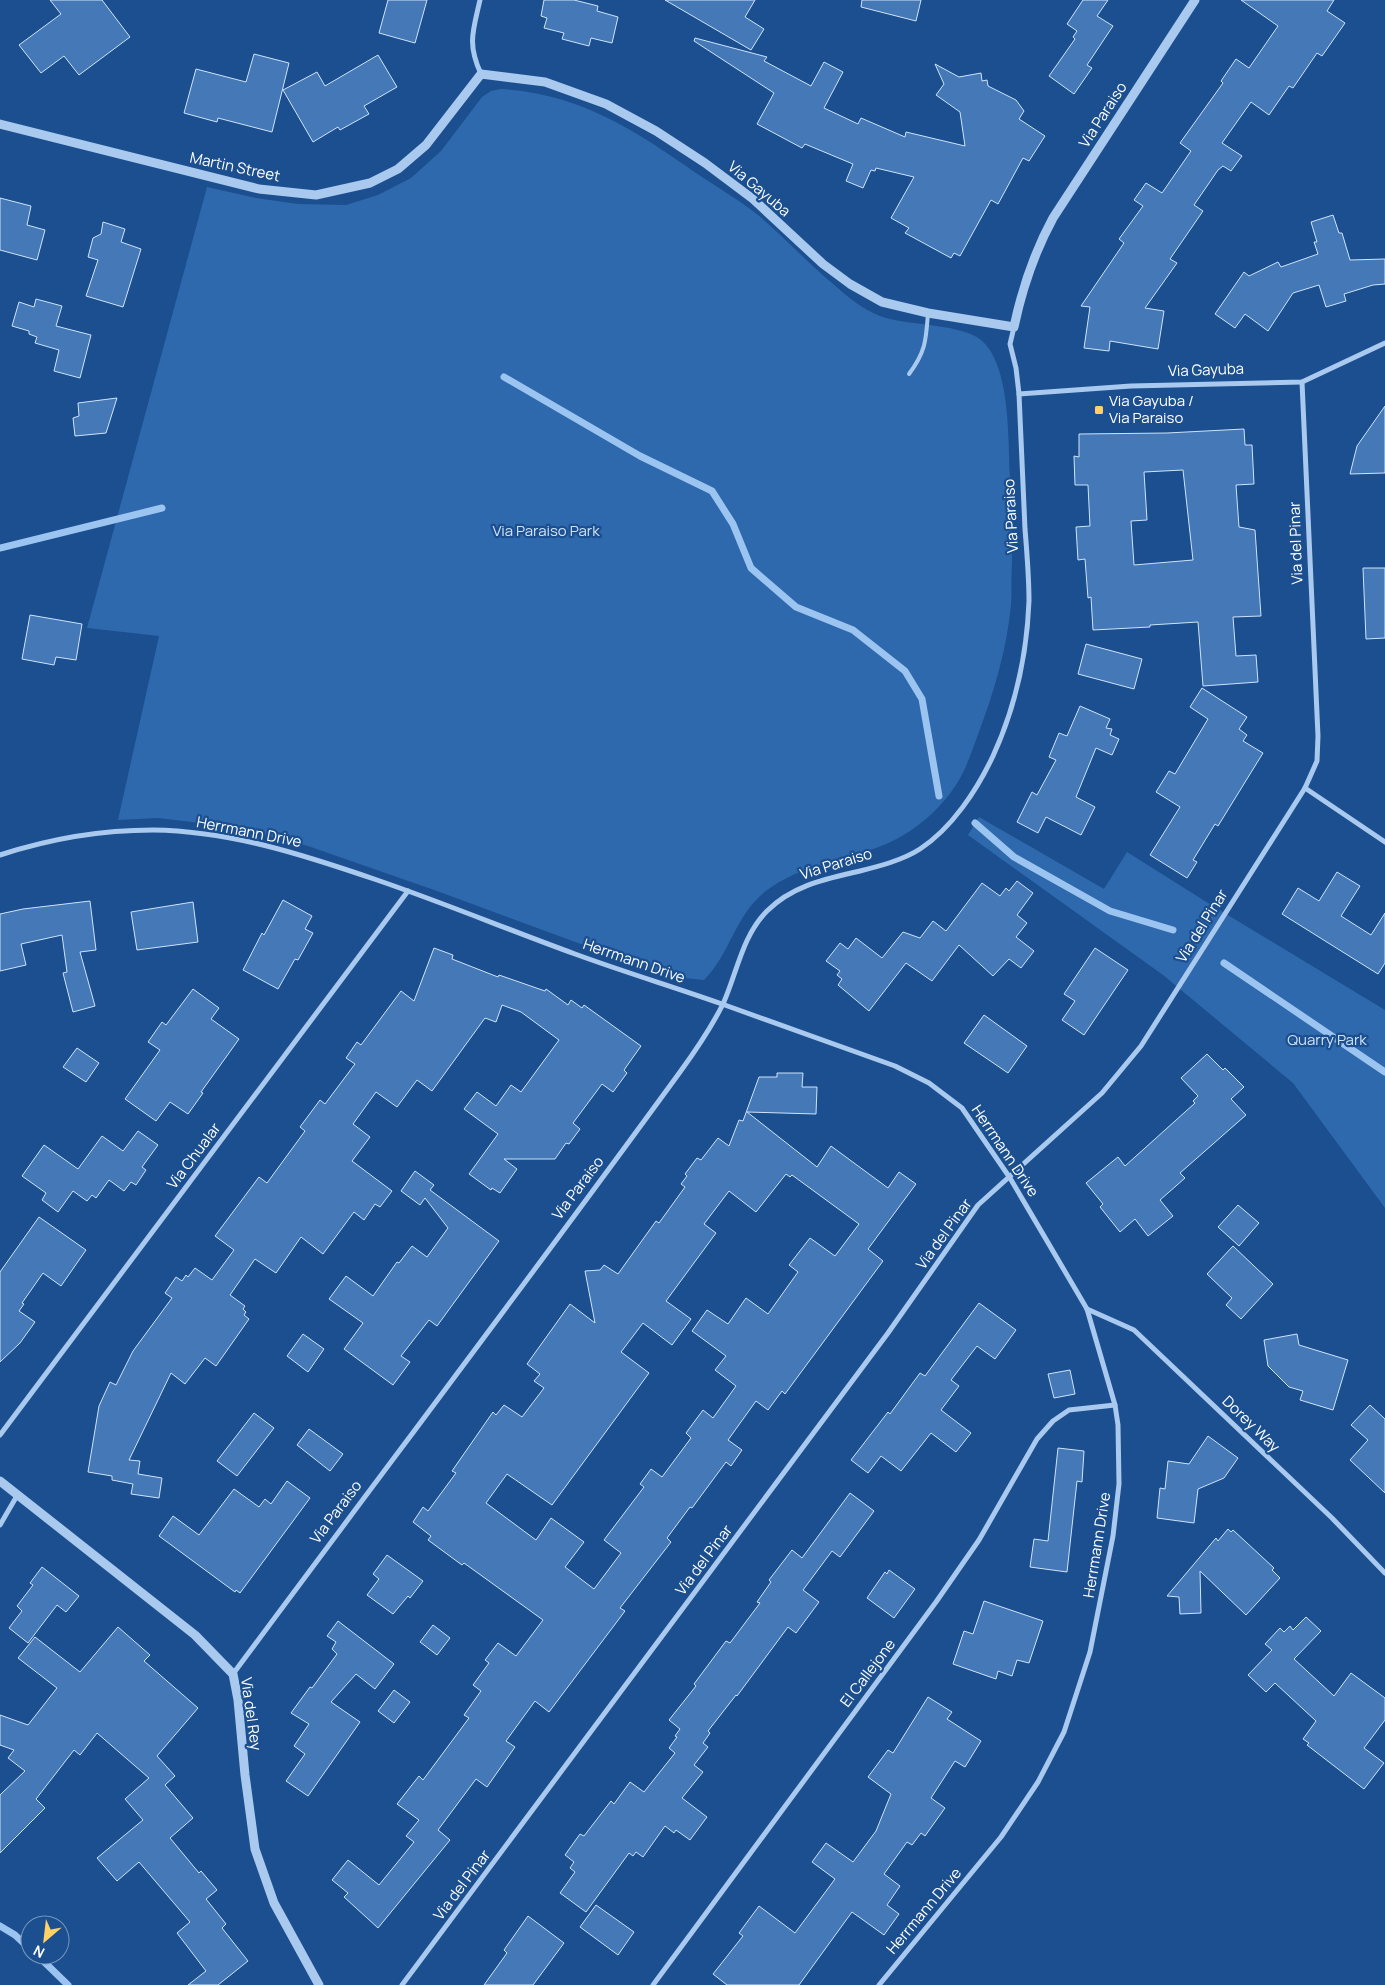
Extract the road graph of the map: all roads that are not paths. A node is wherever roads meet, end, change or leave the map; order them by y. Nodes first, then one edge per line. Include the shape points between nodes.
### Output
1 (480, 0) edge
2 (1195, 0) edge
3 (481, 74) junction
4 (0, 124) edge
5 (928, 313) junction
6 (1014, 327) junction
7 (1385, 343) edge
8 (909, 374) dead end
9 (1302, 382) junction
10 (1019, 394) junction
11 (1305, 788) junction
12 (1385, 842) edge
13 (0, 855) edge
14 (408, 891) junction
15 (722, 1004) junction
16 (1010, 1178) junction
17 (1087, 1309) junction
18 (1116, 1405) junction
19 (0, 1435) edge
20 (0, 1481) edge
21 (18, 1494) junction
22 (0, 1525) edge
23 (1385, 1573) edge
24 (233, 1674) junction
25 (319, 1985) edge
26 (402, 1985) edge
27 (653, 1985) edge
28 (879, 1985) edge

1 - 3 street via 471,40 474,60
2 - 6 street, Via Paraiso via 1044,235 1027,277
3 - 4 street, Martin Street via 426,145 398,169 370,183 316,195 260,189
3 - 5 street, Via Gayuba via 545,82 606,104 705,163 753,199 823,264 850,284 882,302
5 - 6 street, Via Gayuba
5 - 8 lane via 926,345
6 - 10 street, Via Paraiso via 1010,344
7 - 9 street, Via Gayuba
9 - 10 street, Via Gayuba via 1131,386
9 - 11 street, Via del Pinar via 1318,736 1317,761
10 - 15 street, Via Paraiso via 1029,601 1020,675 992,759 951,822 918,850 896,860 806,886 768,910 749,937
11 - 12 street
11 - 16 street, Via del Pinar via 1140,1046 1102,1093
13 - 14 street, Herrmann Drive via 70,837 96,834 153,830 192,833 306,855
14 - 15 street, Herrmann Drive via 578,955
14 - 19 street, Via Chualar
15 - 16 street, Herrmann Drive via 896,1066 929,1083 962,1108
15 - 24 street, Via Paraiso via 698,1046 601,1180
16 - 17 street, Herrmann Drive
16 - 26 street, Via del Pinar via 978,1205 888,1333
17 - 18 street, Herrmann Drive
17 - 23 street, Dorey Way via 1134,1330 1332,1518
18 - 27 street, El Callejone via 1069,1410 1053,1421 1037,1439 978,1540 936,1602
18 - 28 street, Herrmann Drive via 1118,1484 1113,1536 1090,1652 1064,1732 1038,1782 1001,1837
20 - 21 street, Via del Rey
21 - 22 street
21 - 24 street, Via del Rey via 195,1635
24 - 25 street, Via del Rey via 255,1849 274,1903

